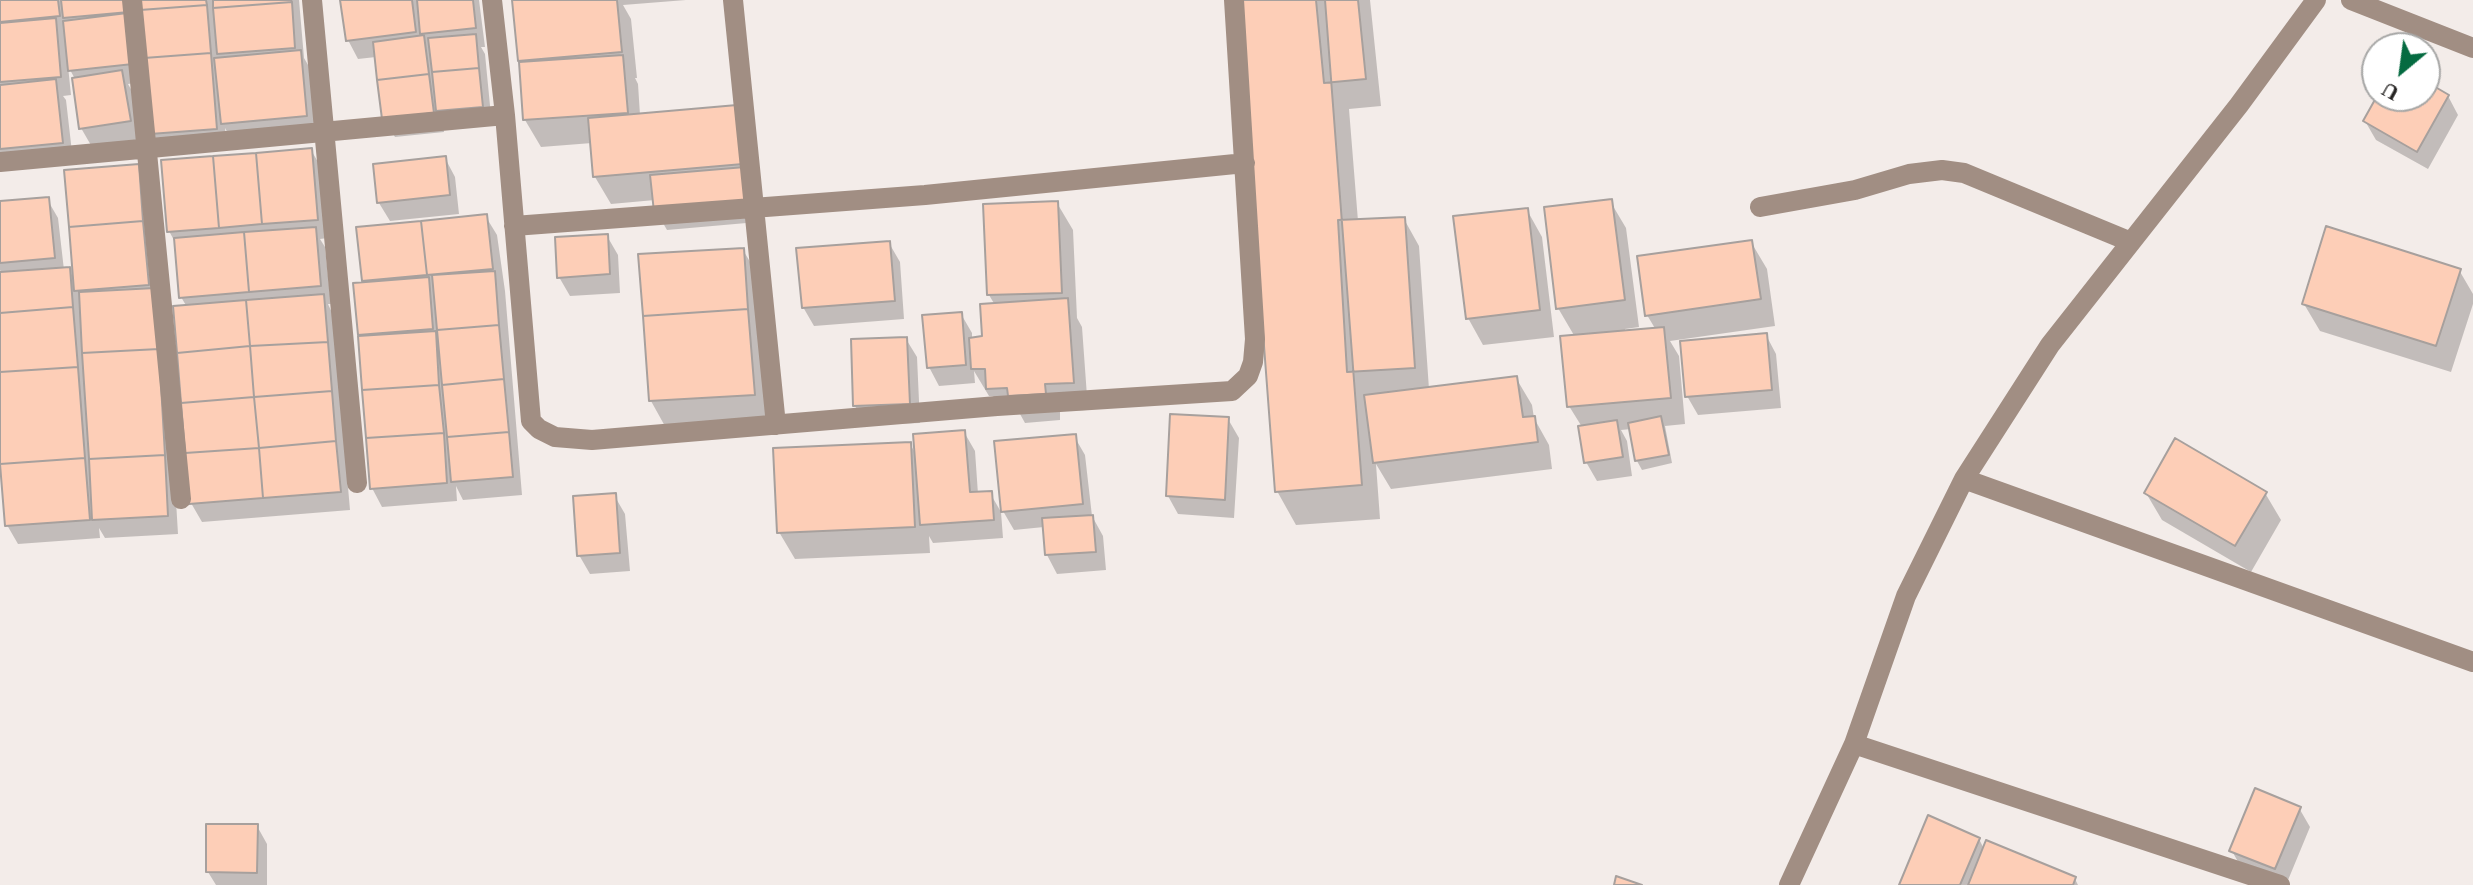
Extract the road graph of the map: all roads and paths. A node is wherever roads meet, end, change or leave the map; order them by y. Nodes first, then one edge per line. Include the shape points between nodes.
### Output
1 (132, 0) edge
2 (312, 0) edge
3 (492, 0) edge
4 (733, 0) edge
5 (1234, 0) edge
6 (2316, 0) edge
7 (2351, 0) edge
8 (2473, 48) edge
9 (505, 115) junction
10 (326, 133) junction
11 (146, 150) junction
12 (0, 162) edge
13 (1245, 163) junction
14 (1760, 207) dead end
15 (754, 209) junction
16 (514, 226) junction
17 (2131, 242) junction
18 (776, 425) junction
19 (1964, 479) junction
20 (357, 483) dead end
21 (181, 499) dead end
22 (2473, 662) edge
23 (1854, 744) junction
24 (1789, 885) edge
25 (2280, 885) edge

1 - 11 street
2 - 10 street
3 - 9 street
4 - 15 street
5 - 13 street
6 - 17 street
7 - 8 street
9 - 10 street
9 - 16 street
10 - 11 street
10 - 20 street
11 - 12 street
11 - 21 street
13 - 15 street
13 - 18 street via 1255,339 1248,376 1232,391
14 - 17 street via 1942,170 1964,173
15 - 16 street
15 - 18 street
16 - 18 street via 531,421 539,429 555,437 592,440
17 - 19 street via 2050,345
19 - 22 street
19 - 23 street via 1906,596
23 - 24 street
23 - 25 street

